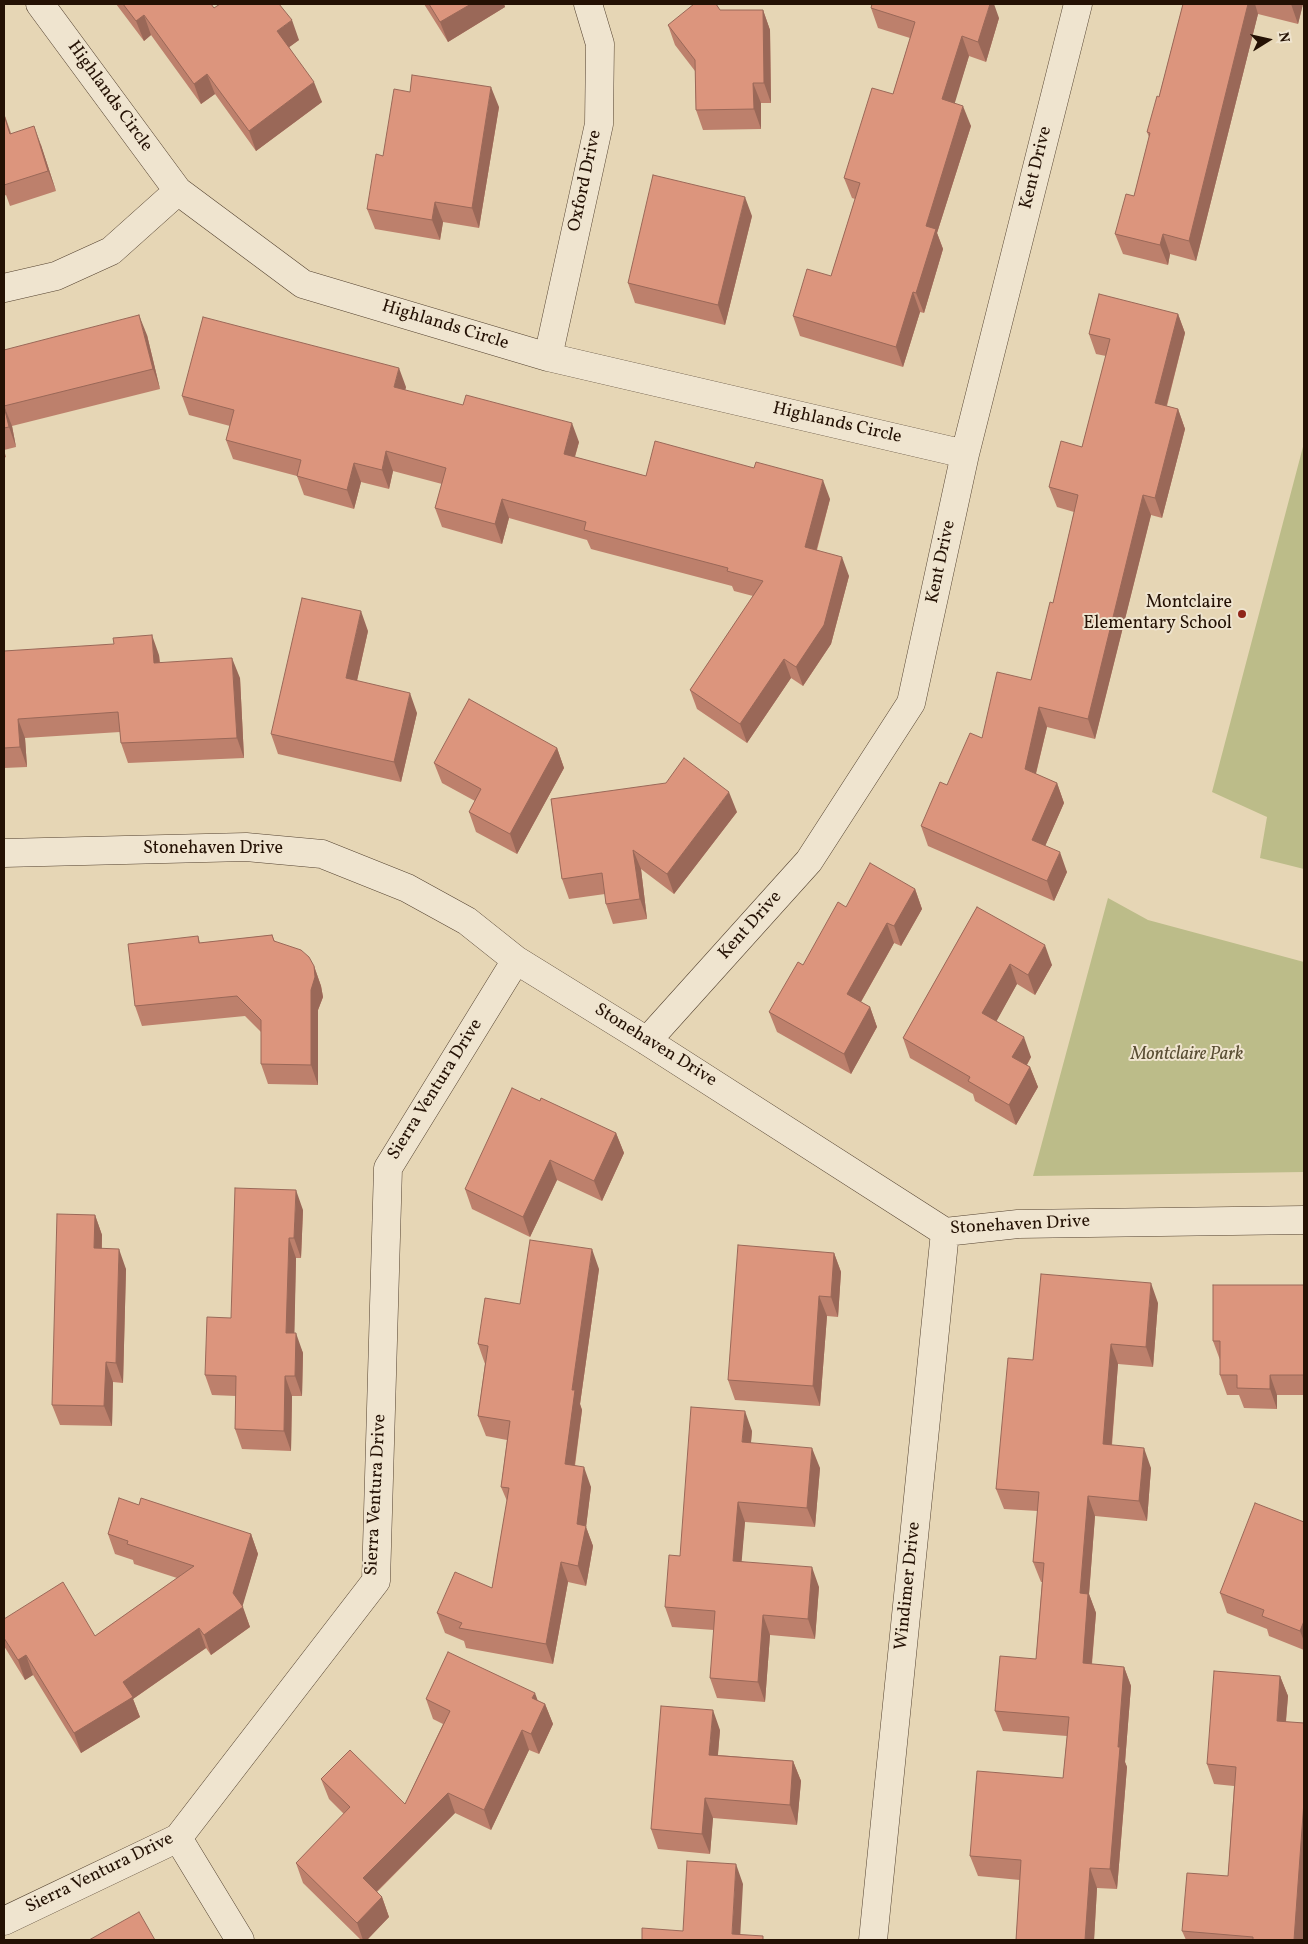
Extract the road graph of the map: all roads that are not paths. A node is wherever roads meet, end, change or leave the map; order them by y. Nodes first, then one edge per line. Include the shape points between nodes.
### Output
1 (40, 4) edge
2 (588, 4) edge
3 (1078, 4) edge
4 (178, 191) junction
5 (4, 288) edge
6 (548, 357) junction
7 (965, 454) junction
8 (4, 853) edge
9 (516, 960) junction
10 (647, 1041) junction
11 (1304, 1220) edge
12 (945, 1232) junction
13 (178, 1838) junction
14 (4, 1921) edge
15 (240, 1940) edge
16 (873, 1940) edge

1 - 4 street, Highlands Circle
2 - 6 street, Oxford Drive via 600,44 599,124
3 - 7 street, Kent Drive
4 - 5 street via 110,251 56,276
4 - 6 street, Highlands Circle via 303,284
6 - 7 street, Highlands Circle
7 - 10 street, Kent Drive via 911,703 810,861
8 - 9 street, Stonehaven Drive via 246,847 322,854 407,888 467,921
9 - 10 street, Stonehaven Drive
9 - 13 street, Sierra Ventura Drive via 388,1168 376,1581
10 - 12 street, Stonehaven Drive
11 - 12 street, Stonehaven Drive via 1018,1224
12 - 16 street, Windimer Drive
13 - 14 street, Sierra Ventura Drive
13 - 15 street

